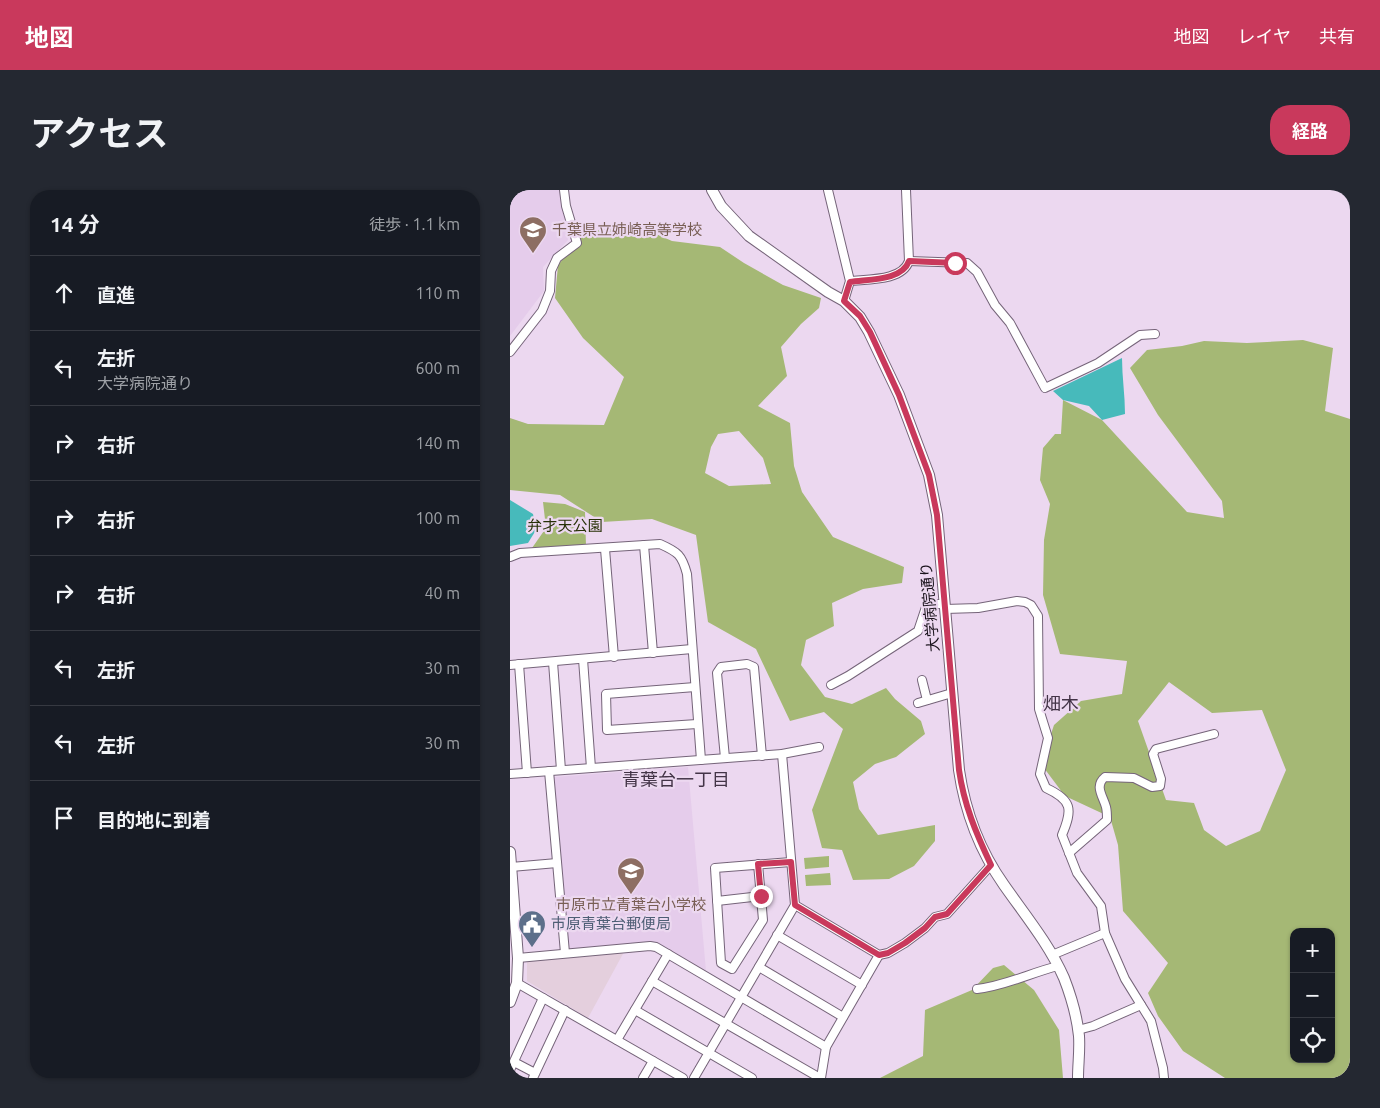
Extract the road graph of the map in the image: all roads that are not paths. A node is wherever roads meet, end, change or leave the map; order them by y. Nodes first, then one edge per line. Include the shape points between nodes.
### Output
1 (564, 190) edge
2 (712, 190) edge
3 (828, 190) edge
4 (906, 190) edge
5 (909, 261) junction
6 (850, 282) junction
7 (844, 301) junction
8 (1155, 334) dead end
9 (510, 352) edge
10 (644, 545) junction
11 (605, 549) junction
12 (510, 557) edge
13 (945, 607) junction
14 (692, 649) junction
15 (653, 653) junction
16 (614, 657) junction
17 (583, 659) junction
18 (553, 662) junction
19 (519, 664) junction
20 (510, 665) edge
21 (922, 680) dead end
22 (831, 685) dead end
23 (695, 687) junction
24 (952, 693) junction
25 (928, 700) junction
26 (918, 703) dead end
27 (698, 724) junction
28 (1214, 734) dead end
29 (819, 747) dead end
30 (782, 754) junction
31 (762, 756) junction
32 (726, 758) junction
33 (701, 760) junction
34 (591, 768) junction
35 (561, 770) junction
36 (549, 771) junction
37 (527, 772) junction
38 (510, 774) edge
39 (510, 852) edge
40 (1069, 853) junction
41 (791, 862) junction
42 (557, 863) junction
43 (758, 864) junction
44 (991, 865) junction
45 (511, 867) junction
46 (761, 896) junction
47 (717, 901) junction
48 (795, 905) junction
49 (512, 909) edge
50 (1105, 933) junction
51 (777, 935) junction
52 (564, 953) junction
53 (668, 954) junction
54 (879, 955) junction
55 (1052, 955) junction
56 (518, 958) junction
57 (1058, 966) junction
58 (759, 967) junction
59 (652, 981) junction
60 (517, 983) junction
61 (862, 985) junction
62 (977, 989) dead end
63 (742, 996) junction
64 (543, 998) junction
65 (510, 1001) edge
66 (1142, 1005) junction
67 (565, 1010) junction
68 (635, 1010) junction
69 (843, 1017) junction
70 (725, 1024) junction
71 (1078, 1030) junction
72 (617, 1040) junction
73 (826, 1047) junction
74 (709, 1053) junction
75 (653, 1061) junction
76 (514, 1062) junction
77 (510, 1070) edge
78 (534, 1076) edge
79 (643, 1078) edge
80 (683, 1078) edge
81 (694, 1078) edge
82 (752, 1078) edge
83 (820, 1078) edge
84 (1078, 1078) edge
85 (1164, 1078) edge

1 - 9 street via 577,243 558,258 551,271 550,291 542,311
2 - 7 street, 大学病院通り via 721,206 749,236
3 - 6 street
4 - 5 street
5 - 6 street via 900,273
5 - 8 street via 967,263 977,272 995,305 1010,323 1044,388 1098,363 1140,335
6 - 7 street
7 - 13 street, 大学病院通り via 860,316 870,332 899,395 929,475 937,515
10 - 11 street
10 - 14 street via 660,544 675,551 683,560 687,574
10 - 15 street
11 - 12 street via 520,553
11 - 16 street
13 - 22 street via 927,604 918,631
13 - 24 street, 大学病院通り
13 - 40 street via 978,608 1017,601 1027,602 1034,608 1038,616 1039,709 1048,738 1040,774 1046,788 1062,796 1068,804 1067,823 1062,835
14 - 15 street
14 - 23 street
15 - 16 street
16 - 17 street
17 - 18 street
17 - 34 street
18 - 19 street
18 - 35 street
19 - 20 street
19 - 37 street
21 - 25 street
23 - 27 street
23 - 27 street via 606,694 607,730
24 - 25 street
24 - 44 street, 大学病院通り via 962,792
25 - 26 street
27 - 33 street
28 - 40 street via 1156,749 1153,754 1160,786 1152,787 1134,778 1106,777 1101,781 1099,789 1107,820
29 - 30 street
30 - 31 street
30 - 41 street
31 - 32 street
31 - 32 street via 754,668 747,664 721,666 718,673
32 - 33 street
33 - 34 street
34 - 35 street
35 - 36 street
36 - 37 street
36 - 42 street
37 - 38 street
39 - 45 street
40 - 50 street via 1077,873 1101,906
41 - 43 street
41 - 48 street
42 - 45 street
42 - 52 street
43 - 46 street
43 - 47 street via 714,868
44 - 54 street via 947,914 935,917 905,943
44 - 55 street, 大学病院通り
45 - 49 street
46 - 47 street
46 - 47 street via 763,920 732,969 721,963
48 - 51 street
48 - 54 street
49 - 56 street
50 - 55 street
50 - 66 street via 1125,979
51 - 58 street
51 - 61 street
52 - 53 street via 650,946
52 - 56 street
53 - 59 street
53 - 63 street
54 - 61 street
55 - 57 street, 大学病院通り
56 - 60 street
57 - 62 street via 1002,985
57 - 71 street, 大学病院通り via 1070,995
58 - 63 street
58 - 69 street
59 - 68 street
59 - 70 street
60 - 64 street
60 - 65 street
61 - 69 street
63 - 70 street
63 - 73 street
64 - 67 street
64 - 76 street
66 - 71 street
66 - 85 street via 1151,1021
67 - 72 street
67 - 78 street
68 - 72 street
68 - 74 street
69 - 73 street
70 - 74 street
70 - 83 street
71 - 84 street, 大学病院通り
72 - 75 street
73 - 83 street
74 - 81 street
74 - 82 street
75 - 79 street
75 - 80 street
76 - 77 street
76 - 78 street

